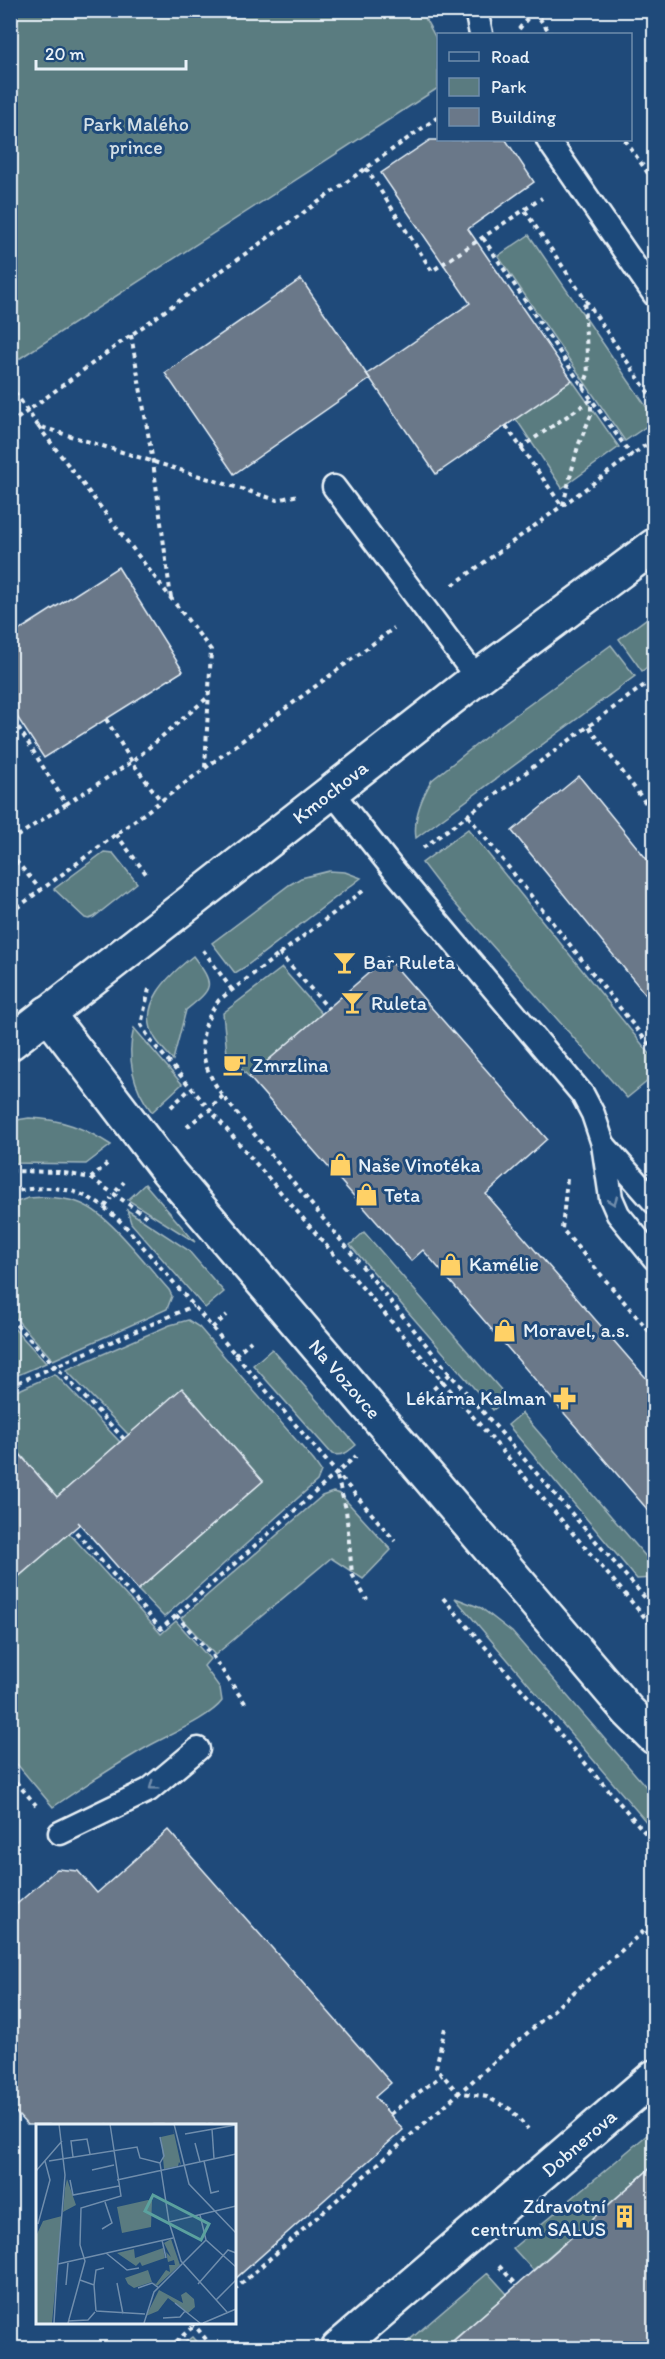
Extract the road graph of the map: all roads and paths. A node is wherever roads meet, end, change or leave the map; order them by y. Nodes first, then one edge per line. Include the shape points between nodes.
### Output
1 (476, 10) edge
2 (534, 10) edge
3 (481, 33) edge
4 (516, 33) edge
5 (550, 33) edge
6 (437, 118) edge
7 (549, 141) edge
8 (626, 141) edge
9 (366, 168) junction
10 (654, 182) edge
11 (551, 191) dead end
12 (525, 211) junction
13 (483, 238) junction
14 (654, 294) edge
15 (584, 297) junction
16 (131, 335) junction
17 (10, 385) edge
18 (583, 388) junction
19 (591, 399) junction
20 (654, 400) edge
21 (29, 412) junction
22 (10, 424) edge
23 (38, 426) junction
24 (506, 426) dead end
25 (654, 439) edge
26 (520, 448) junction
27 (632, 456) junction
28 (153, 462) junction
29 (334, 487) joint
30 (563, 507) junction
31 (654, 546) edge
32 (171, 598) junction
33 (425, 605) junction
34 (477, 678) junction
35 (654, 678) edge
36 (208, 698) junction
37 (12, 717) dead end
38 (106, 719) dead end
39 (589, 727) junction
40 (132, 762) junction
41 (205, 768) junction
42 (331, 791) junction
43 (161, 801) junction
44 (66, 804) junction
45 (654, 814) edge
46 (468, 816) junction
47 (116, 834) junction
48 (10, 842) edge
49 (420, 850) dead end
50 (10, 854) edge
51 (147, 875) dead end
52 (369, 886) dead end
53 (40, 890) junction
54 (10, 913) edge
55 (161, 923) junction
56 (202, 950) dead end
57 (279, 953) junction
58 (232, 990) junction
59 (328, 1008) dead end
60 (47, 1013) junction
61 (10, 1043) edge
62 (654, 1051) edge
63 (223, 1096) junction
64 (213, 1105) dead end
65 (603, 1144) junction
66 (112, 1159) dead end
67 (10, 1171) edge
68 (568, 1172) dead end
69 (91, 1178) junction
70 (10, 1192) edge
71 (111, 1198) dead end
72 (654, 1202) edge
73 (105, 1207) junction
74 (153, 1221) dead end
75 (654, 1258) edge
76 (194, 1306) junction
77 (227, 1315) dead end
78 (10, 1318) edge
79 (212, 1328) junction
80 (654, 1337) edge
81 (252, 1341) dead end
82 (235, 1355) junction
83 (56, 1367) junction
84 (450, 1374) junction
85 (442, 1381) junction
86 (10, 1386) edge
87 (416, 1404) dead end
88 (124, 1439) dead end
89 (361, 1452) dead end
90 (336, 1474) junction
91 (76, 1532) dead end
92 (395, 1541) dead end
93 (443, 1598) dead end
94 (367, 1600) dead end
95 (654, 1607) edge
96 (176, 1615) junction
97 (654, 1628) edge
98 (247, 1706) dead end
99 (654, 1737) edge
100 (198, 1749) dead end
101 (60, 1833) dead end
102 (654, 1843) edge
103 (654, 1922) edge
104 (646, 1931) junction
105 (654, 1941) edge
106 (445, 2028) dead end
107 (442, 2075) junction
108 (654, 2077) edge
109 (458, 2092) junction
110 (390, 2114) dead end
111 (559, 2161) junction
112 (493, 2259) dead end
113 (517, 2286) dead end
114 (236, 2288) edge
115 (195, 2323) edge
116 (169, 2349) edge
117 (213, 2349) edge
118 (339, 2349) edge

1 - 3 lane
2 - 4 path
2 - 5 path
6 - 9 path
7 - 14 lane
8 - 10 path
9 - 13 path via 432,271
9 - 16 path
11 - 12 path
12 - 13 path
12 - 15 path
13 - 18 path
15 - 18 path via 588,374
15 - 20 path
16 - 21 path
16 - 28 path
17 - 21 path
18 - 19 path
19 - 26 path
19 - 27 path
19 - 30 path via 591,415 578,446
21 - 22 path
21 - 23 path
23 - 28 path
23 - 32 path
24 - 26 path
25 - 27 path
26 - 30 path
27 - 30 path
28 - 29 path via 277,500
28 - 32 path
29 - 33 lane
30 - 33 path
31 - 34 street, Kmochova
32 - 36 path via 211,650
33 - 34 lane
33 - 41 path
34 - 42 street, Kmochova
35 - 39 path
36 - 40 path
36 - 41 path
37 - 44 path
38 - 40 path
39 - 45 path
39 - 46 path
40 - 43 path
40 - 44 path
41 - 43 path
42 - 55 street, Kmochova
42 - 65 lane via 583,1095
43 - 47 path
44 - 48 path
46 - 49 path
46 - 62 path
47 - 51 path
47 - 53 path
50 - 53 path
52 - 57 path
53 - 54 path
55 - 60 street, Kmochova
55 - 85 path via 141,1025 190,1089
56 - 58 path
57 - 58 path
57 - 59 path
58 - 63 path via 211,1012 202,1048 204,1064
60 - 61 street, Kmochova
60 - 99 street, Na Vozovce via 174,1178
63 - 64 path
63 - 84 path
65 - 72 lane
65 -> 75 lane via 614,1206
66 - 69 path
67 - 69 path via 59,1172
68 - 80 path via 562,1229
69 - 74 path
70 - 73 path via 52,1187 77,1193
71 - 73 path
73 - 76 path
76 - 79 path
76 - 83 path
77 - 79 path
78 - 83 path
79 - 82 path
81 - 82 path
82 - 90 path
83 - 86 path
83 - 88 path
84 - 85 path
84 - 95 path
85 - 87 path
85 - 97 path
89 - 90 path
90 - 92 path
90 - 94 path via 346,1509 351,1574
90 - 96 path
91 - 96 path via 160,1629
93 - 102 path
96 - 98 path via 213,1657
100 -> 101 lane via 149,1790
103 - 104 path
104 - 105 path
104 - 109 path
106 - 107 path via 436,2067
107 - 109 path
107 - 110 path
108 - 111 street, Dobnerova
109 - 111 path via 487,2097 510,2109
109 - 114 path
111 - 118 street, Dobnerova
112 - 113 path
115 - 116 path
115 - 117 path

